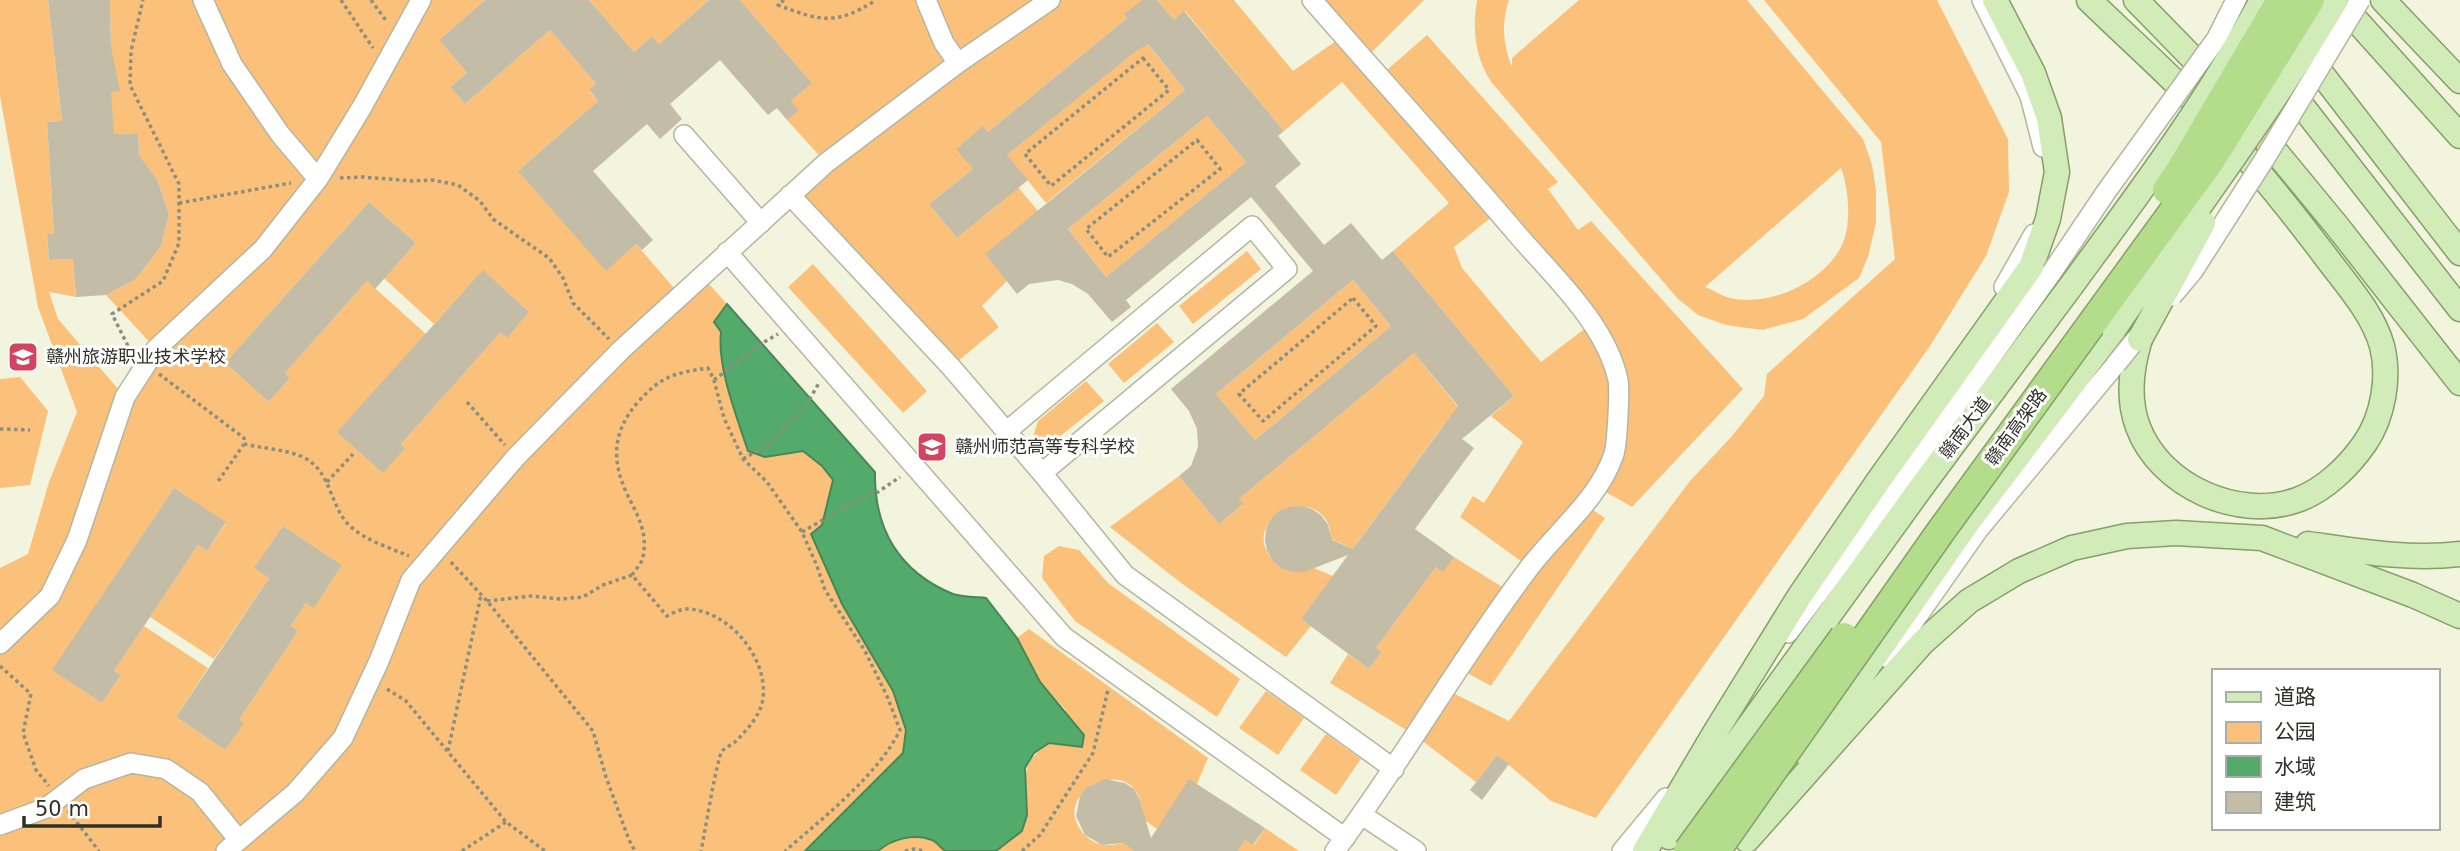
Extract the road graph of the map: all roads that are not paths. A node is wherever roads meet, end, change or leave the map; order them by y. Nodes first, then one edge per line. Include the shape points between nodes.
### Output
1 (203, 0) edge
2 (421, 0) edge
3 (926, 0) edge
4 (1050, 0) edge
5 (1312, 0) edge
6 (1982, 0) edge
7 (1995, 0) edge
8 (2089, 0) edge
9 (2136, 0) edge
10 (2221, 0) edge
11 (2236, 0) edge
12 (2263, 0) edge
13 (2281, 0) edge
14 (2310, 0) edge
15 (2337, 0) edge
16 (2360, 0) edge
17 (2383, 0) edge
18 (958, 63) junction
19 (2298, 64) junction
20 (2460, 80) edge
21 (684, 135) dead end
22 (2460, 136) edge
23 (318, 178) junction
24 (790, 195) junction
25 (761, 223) junction
26 (727, 252) junction
27 (2460, 253) edge
28 (2061, 279) junction
29 (2460, 309) edge
30 (2144, 333) junction
31 (2460, 383) edge
32 (1007, 431) junction
33 (1042, 472) junction
34 (2262, 538) junction
35 (2451, 555) edge
36 (2460, 616) edge
37 (0, 644) edge
38 (1716, 731) junction
39 (1394, 769) junction
40 (1806, 776) junction
41 (1664, 800) junction
42 (1362, 815) junction
43 (0, 825) edge
44 (1340, 844) edge
45 (232, 845) edge
46 (1747, 847) edge
47 (1416, 851) edge
48 (1622, 851) edge
49 (1645, 851) edge
50 (1660, 851) edge
51 (1688, 851) edge
52 (1716, 851) edge

1 - 23 street via 232,64 280,135
2 - 23 street via 391,34 362,107
3 - 18 street
4 - 18 street
5 - 39 street via 1473,180 1592,323 1609,351 1618,383 1614,453 1597,487 1529,567
6 - 41 street via 2031,96 2047,161 2041,220 2013,274 1745,661
7 - 38 main road via 2033,73 2049,118 2057,172 2048,219 2031,267 1799,597
8 - 30 main road via 2218,125 2369,317 2382,346 2385,377 2372,433 2352,461 2326,484 2297,500 2266,505 2232,503 2203,494 2176,478 2153,454 2138,428 2132,366
9 - 31 main road via 2234,102
10 - 29 main road
11 - 28 street, bridge via 2217,38 2106,192
12 - 27 main road
12 - 28 main road, 赣南大道, bridge via 2172,149
13 - 51 highway, 赣南高架路, bridge via 2180,171
14 - 52 highway, 赣南高架路, bridge via 2210,161
15 - 19 main road, bridge
15 - 22 main road
16 - 30 street, bridge via 2193,271
17 - 20 main road
18 - 24 street
19 - 30 main road, bridge via 2180,262
19 - 46 main road, bridge via 2114,329 1968,522
21 - 25 street
23 - 37 street via 263,249 156,349 125,397 77,540 50,596
24 - 25 street
24 - 32 street
25 - 26 street
26 - 44 street via 1064,637
26 - 45 street via 621,350 516,457 438,547 411,580 343,738 295,793
28 - 38 street
28 - 50 main road, 赣南大道 via 1920,489
30 - 40 street, bridge via 1978,530
32 - 33 street
32 - 33 street via 1252,226 1287,269
33 - 39 street via 1125,575
34 - 35 main road via 2392,555
34 - 36 main road
34 - 40 main road via 2176,533 2127,536 2072,548 2019,571 1969,601 1922,643
38 - 41 street
38 - 49 main road
39 - 42 street
40 - 46 main road
41 - 48 street
42 - 44 street
42 - 47 street
43 - 45 street via 46,808 83,779 131,763 166,769 200,792

